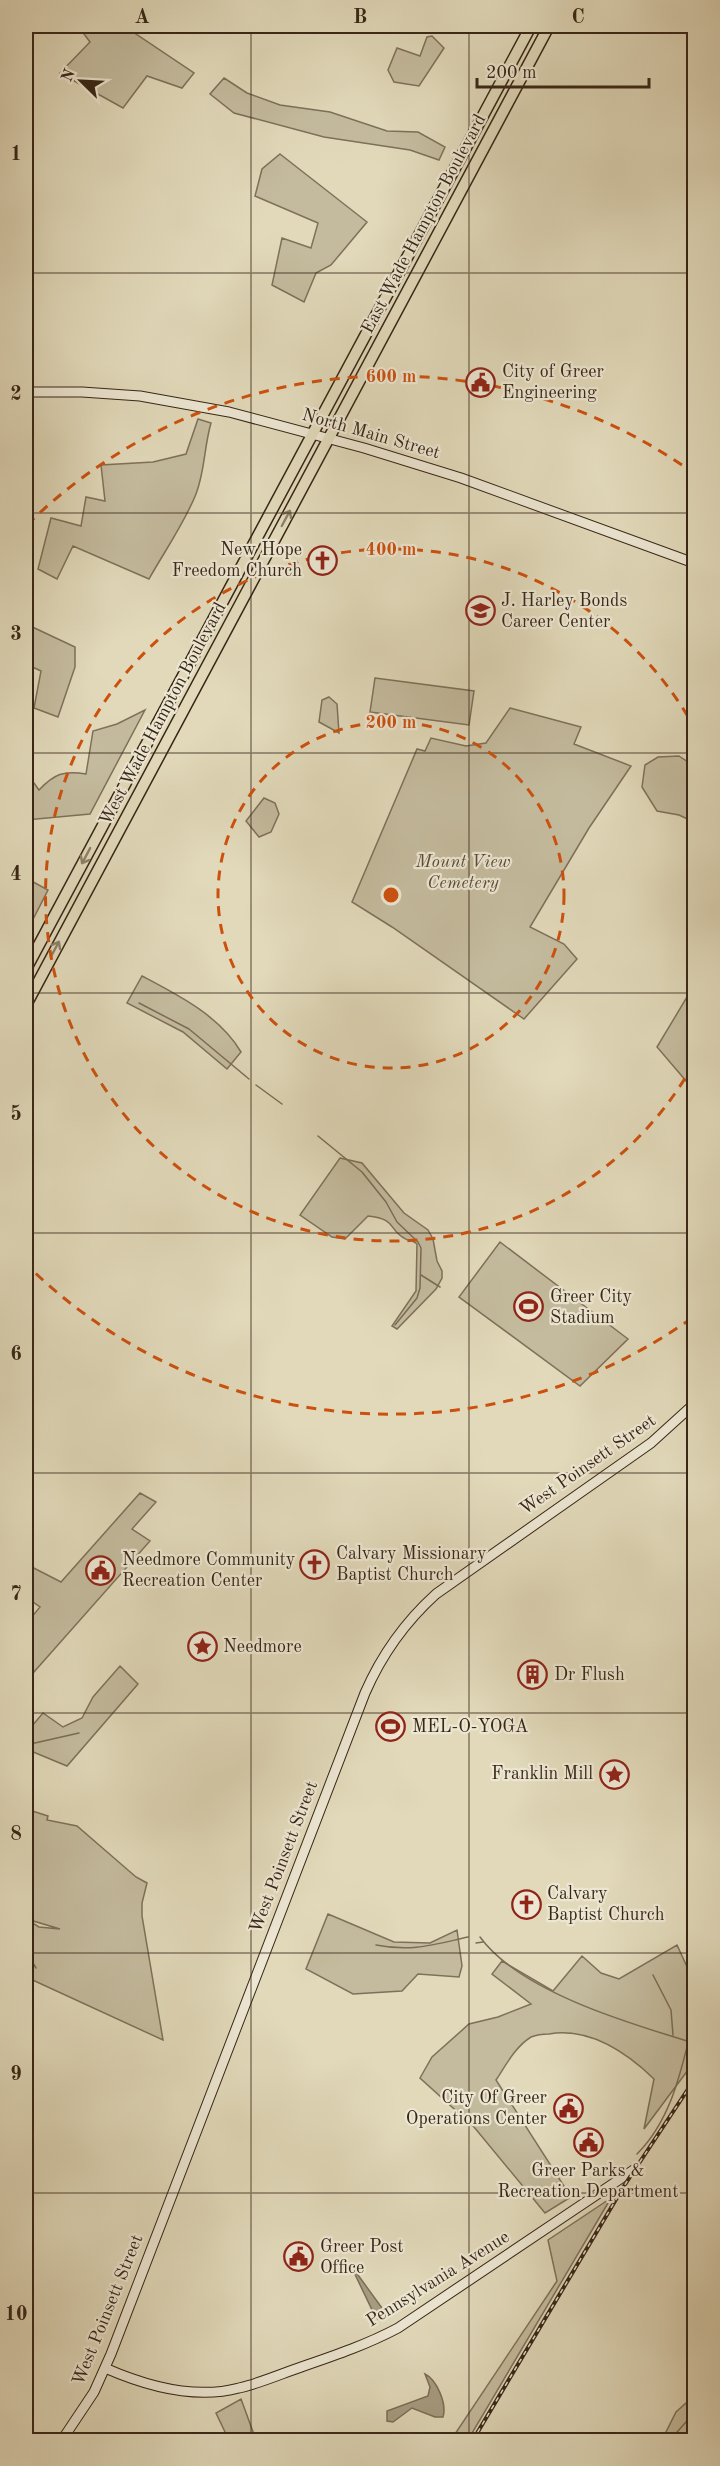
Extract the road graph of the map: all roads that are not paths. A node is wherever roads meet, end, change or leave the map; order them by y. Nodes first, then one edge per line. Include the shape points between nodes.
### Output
1 (531, 26) edge
2 (549, 26) edge
3 (26, 392) edge
4 (312, 434) junction
5 (329, 439) junction
6 (694, 562) edge
7 (26, 969) edge
8 (26, 1005) edge
9 (694, 1404) edge
10 (635, 2169) dead end
11 (105, 2368) junction
12 (62, 2440) edge

1 - 4 main road, East Wade Hampton Boulevard
2 - 5 main road, East Wade Hampton Boulevard
3 - 4 main road, North Main Street via 115,393 170,400
4 - 5 main road, North Main Street
4 -> 7 main road, West Wade Hampton Boulevard
5 - 6 main road, North Main Street via 461,478
8 -> 5 main road, West Wade Hampton Boulevard
9 - 11 main road, West Poinsett Street via 651,1443 436,1594 406,1623 385,1653 365,1693
10 - 11 main road, Pennsylvania Avenue via 398,2328 323,2360 238,2389 208,2392 171,2390
11 - 12 main road, West Poinsett Street

